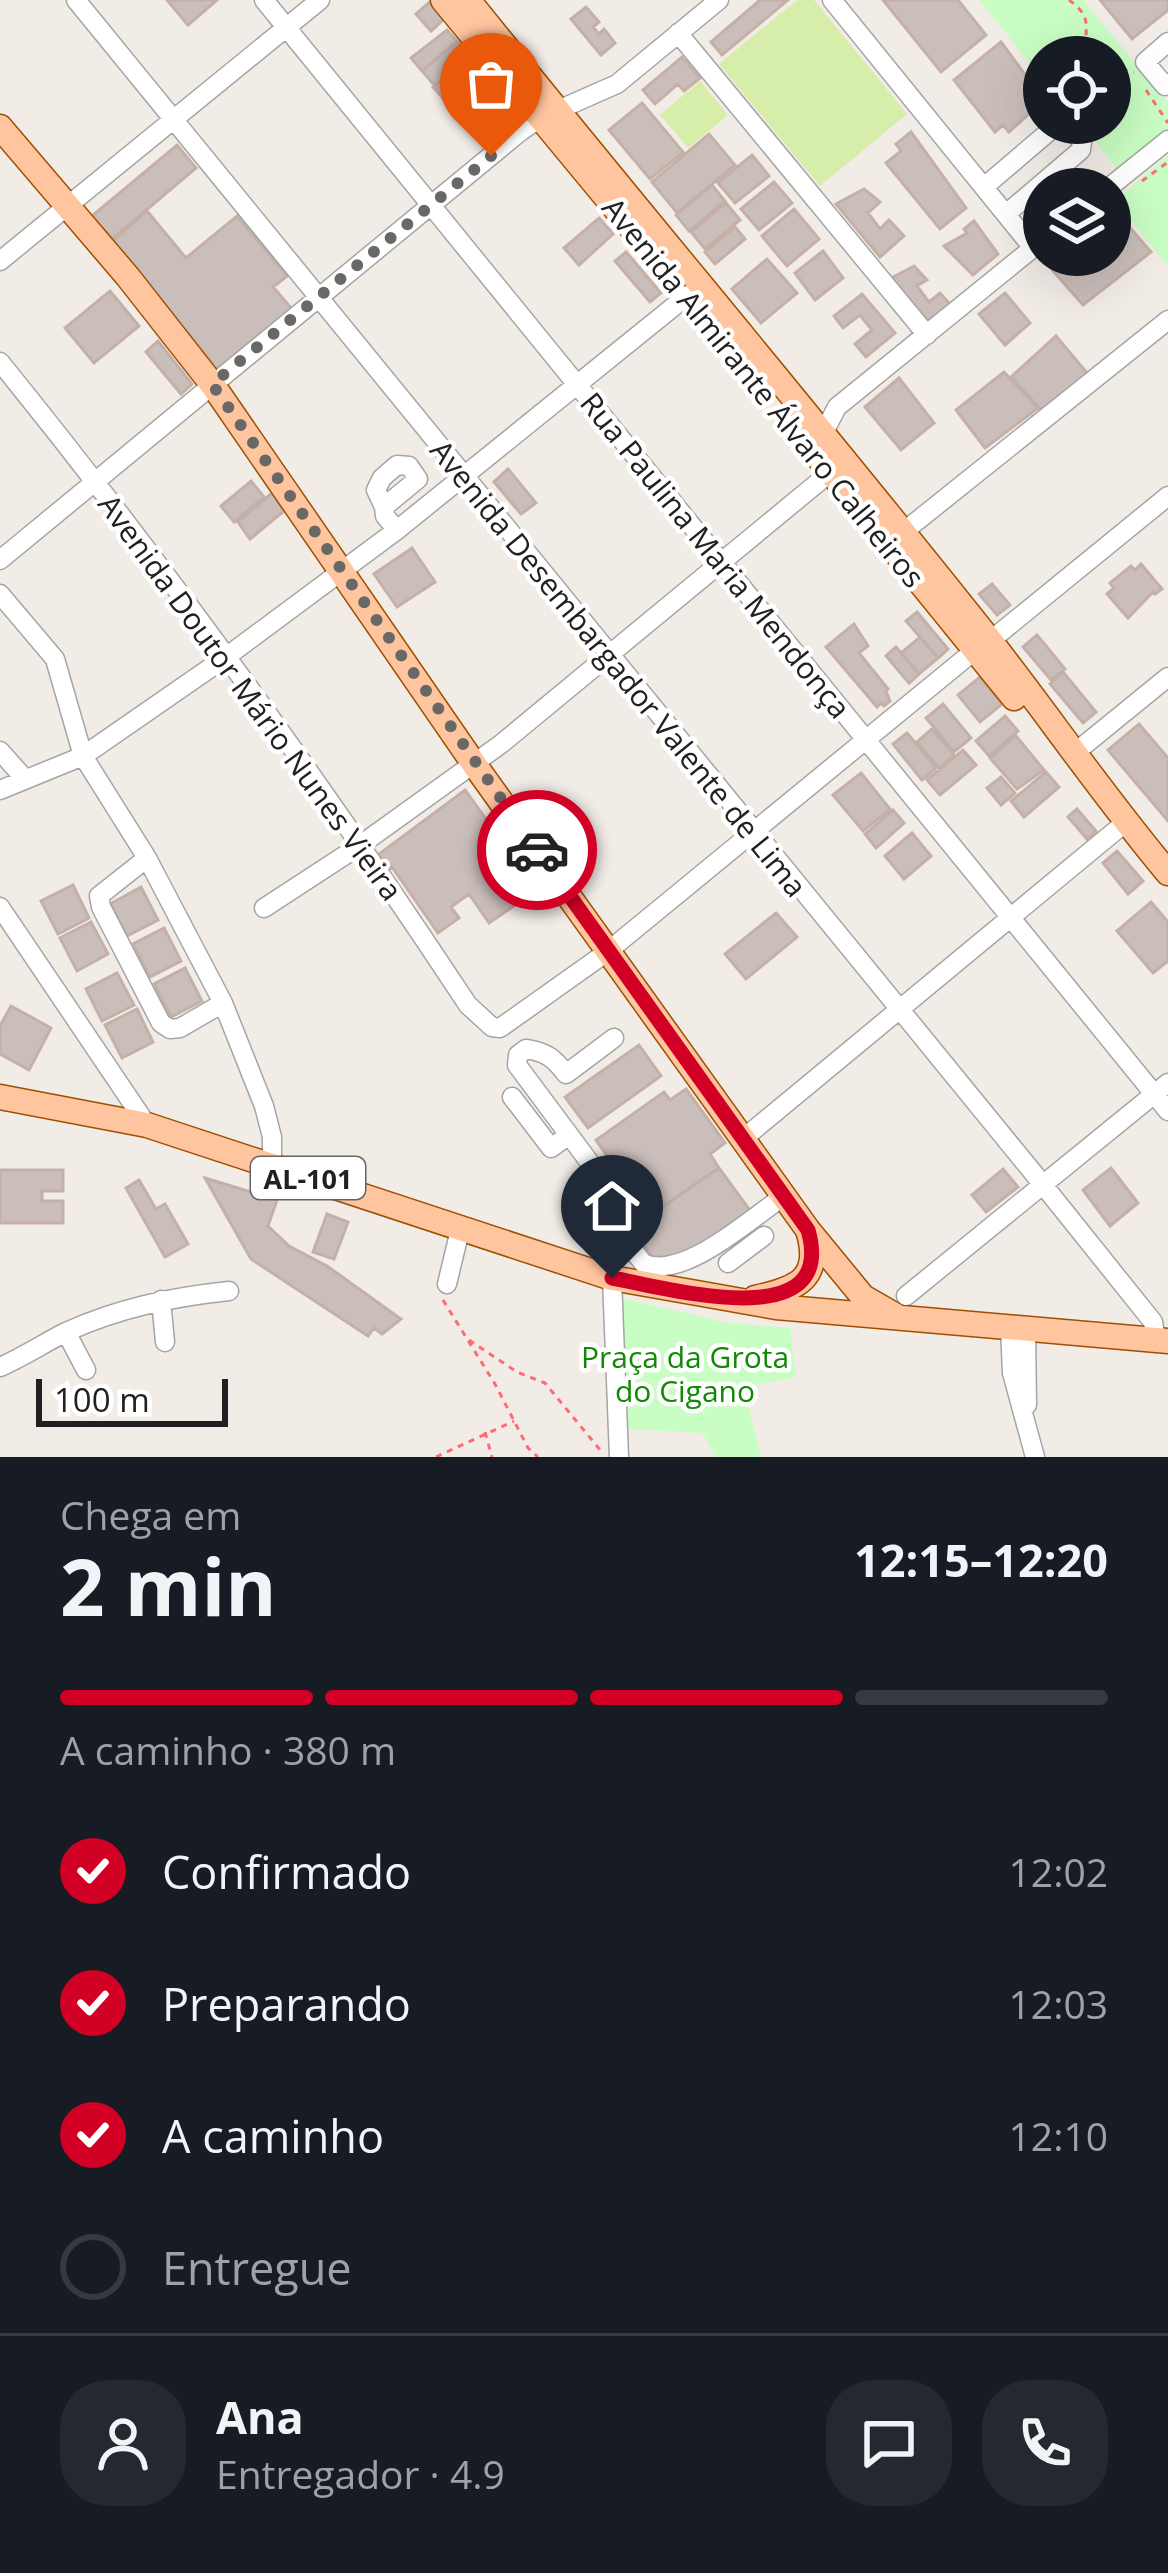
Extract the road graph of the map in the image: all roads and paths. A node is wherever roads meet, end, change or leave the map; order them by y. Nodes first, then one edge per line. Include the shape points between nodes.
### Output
1 (76, 0) edge
2 (264, 0) edge
3 (320, 0) edge
4 (443, 0) edge
5 (719, 0) edge
6 (832, 0) edge
7 (1069, 0) edge
8 (470, 1) edge
9 (287, 27) junction
10 (678, 33) junction
11 (1087, 36) edge
12 (1168, 42) edge
13 (1131, 71) edge
14 (1168, 83) edge
15 (549, 115) junction
16 (174, 118) junction
17 (1168, 123) edge
18 (0, 128) edge
19 (1168, 140) edge
20 (1037, 144) edge
21 (1082, 144) edge
22 (1131, 170) edge
23 (984, 187) junction
24 (67, 206) junction
25 (430, 206) junction
26 (1006, 214) junction
27 (1023, 229) edge
28 (1023, 257) edge
29 (0, 261) edge
30 (688, 296) junction
31 (319, 297) junction
32 (1168, 320) edge
33 (927, 335) junction
34 (0, 362) edge
35 (212, 384) junction
36 (578, 386) junction
37 (822, 436) junction
38 (828, 469) junction
39 (464, 477) junction
40 (97, 482) junction
41 (1168, 496) edge
42 (383, 507) dead end
43 (397, 530) junction
44 (902, 533) junction
45 (0, 560) edge
46 (720, 560) junction
47 (342, 573) junction
48 (0, 594) edge
49 (982, 646) junction
50 (610, 651) junction
51 (226, 657) junction
52 (1168, 677) edge
53 (866, 739) junction
54 (0, 751) edge
55 (1077, 751) junction
56 (82, 756) junction
57 (474, 764) junction
58 (1090, 778) junction
59 (25, 779) junction
60 (0, 790) edge
61 (1126, 822) junction
62 (752, 832) junction
63 (359, 846) junction
64 (147, 858) junction
65 (1166, 867) edge
66 (0, 907) edge
67 (264, 908) dead end
68 (1010, 916) junction
69 (607, 952) junction
70 (223, 1003) junction
71 (899, 1009) junction
72 (614, 1038) dead end
73 (1161, 1089) edge
74 (0, 1096) edge
75 (512, 1097) dead end
76 (1168, 1111) edge
77 (147, 1126) junction
78 (569, 1135) junction
79 (745, 1138) junction
80 (272, 1166) junction
81 (1044, 1186) junction
82 (784, 1196) junction
83 (737, 1228) junction
84 (460, 1230) junction
85 (808, 1230) junction
86 (728, 1262) dead end
87 (612, 1278) junction
88 (441, 1286) joint
89 (229, 1291) dead end
90 (161, 1300) junction
91 (747, 1300) junction
92 (901, 1306) junction
93 (1018, 1329) junction
94 (66, 1332) junction
95 (1161, 1333) edge
96 (466, 1338) junction
97 (164, 1342) dead end
98 (0, 1367) edge
99 (86, 1370) dead end
100 (514, 1421) junction
101 (485, 1432) junction
102 (436, 1457) edge
103 (492, 1457) edge
104 (538, 1457) edge
105 (606, 1457) edge
106 (620, 1457) edge
107 (1035, 1457) edge

1 - 16 street, Avenida Desembargador Valente de Lima
2 - 9 street, Rua Paulina Maria Mendonça
3 - 9 street
4 - 15 main road, Avenida Almirante Álvaro Calheiros
5 - 10 street
6 - 23 street
7 - 11 path via 1083,10
8 - 15 main road, Avenida Almirante Álvaro Calheiros
9 - 16 street
9 - 25 street, Rua Paulina Maria Mendonça
10 - 15 street via 617,84
10 - 33 street
12 - 14 street via 1144,62
13 - 17 path
15 - 25 street
15 - 30 main road, Avenida Almirante Álvaro Calheiros
15 - 37 main road, Avenida Almirante Álvaro Calheiros
16 - 24 street
16 - 31 street, Avenida Desembargador Valente de Lima
18 - 24 main road
19 - 22 street
20 - 23 street
21 - 26 street
23 - 26 street
24 - 29 street
24 - 35 main road
25 - 31 street
25 - 36 street, Rua Paulina Maria Mendonça
26 - 27 street
28 - 33 street
30 - 36 street
30 - 38 main road, Avenida Almirante Álvaro Calheiros
31 - 35 street
31 - 39 street, Avenida Desembargador Valente de Lima
32 - 44 street
33 - 37 street via 837,407
34 - 40 street, Avenida Doutor Mário Nunes Vieira
35 - 40 street
35 - 47 main road
36 - 39 street
36 - 46 street, Rua Paulina Maria Mendonça
37 - 38 street
37 - 44 main road, Avenida Almirante Álvaro Calheiros
38 - 46 street
38 - 49 main road, Avenida Almirante Álvaro Calheiros
39 - 43 street
39 - 50 street, Avenida Desembargador Valente de Lima
40 - 45 street
40 - 51 street, Avenida Doutor Mário Nunes Vieira
41 - 49 street
42 - 43 street
43 - 47 street
44 - 49 main road, Avenida Almirante Álvaro Calheiros
46 - 50 street
46 - 53 street, Rua Paulina Maria Mendonça
47 - 51 street
47 - 57 main road
48 - 56 street via 56,659
49 - 53 street
49 - 55 main road, Avenida Almirante Álvaro Calheiros
49 - 58 main road, Avenida Almirante Álvaro Calheiros via 1065,758
50 - 57 street
50 - 62 street, Avenida Desembargador Valente de Lima
51 - 56 street
51 - 63 street, Avenida Doutor Mário Nunes Vieira
52 - 55 street
53 - 62 street
53 - 68 street, Rua Paulina Maria Mendonça
54 - 59 street
55 - 58 main road, Avenida Almirante Álvaro Calheiros
56 - 59 street
56 - 64 street
57 - 63 street
57 - 69 main road
58 - 61 main road, Avenida Almirante Álvaro Calheiros
59 - 60 street
61 - 65 main road, Avenida Almirante Álvaro Calheiros
61 - 68 street
62 - 69 street
62 - 71 street, Avenida Desembargador Valente de Lima
63 - 67 street
63 - 69 street, Avenida Doutor Mário Nunes Vieira via 468,1006 492,1028
64 - 70 street
64 - 70 street via 98,896 151,1004 170,1029
66 - 77 street
68 - 71 street
68 - 73 street, Rua Paulina Maria Mendonça
69 - 79 main road
70 - 80 street via 264,1106
71 - 79 street
71 - 81 street, Avenida Desembargador Valente de Lima
72 - 78 street via 566,1074 543,1052 518,1055 517,1065
73 - 76 street, Rua Paulina Maria Mendonça
73 - 81 street
74 - 77 main road, AL-101
75 - 78 street via 551,1148
77 - 80 main road, AL-101
78 - 83 street via 593,1167 603,1211 653,1268 682,1265
79 - 82 main road
80 - 84 main road, AL-101
81 - 92 street
81 - 95 street, Avenida Desembargador Valente de Lima
82 - 83 street
82 - 85 main road
83 - 86 street via 757,1241
84 - 87 main road, AL-101
84 - 88 street
85 - 91 main road via 807,1275 790,1290
85 - 92 main road via 862,1297
87 - 91 main road, AL-101
87 - 106 street
88 - 96 path
89 - 90 street
90 - 94 street
90 - 97 street
91 - 92 main road
92 - 93 main road
93 - 95 main road
93 - 107 street via 1012,1373
94 - 98 street
94 - 99 street
96 - 100 path
96 - 105 path via 545,1383
100 - 101 path
100 - 104 path
101 - 102 path
101 - 103 path

